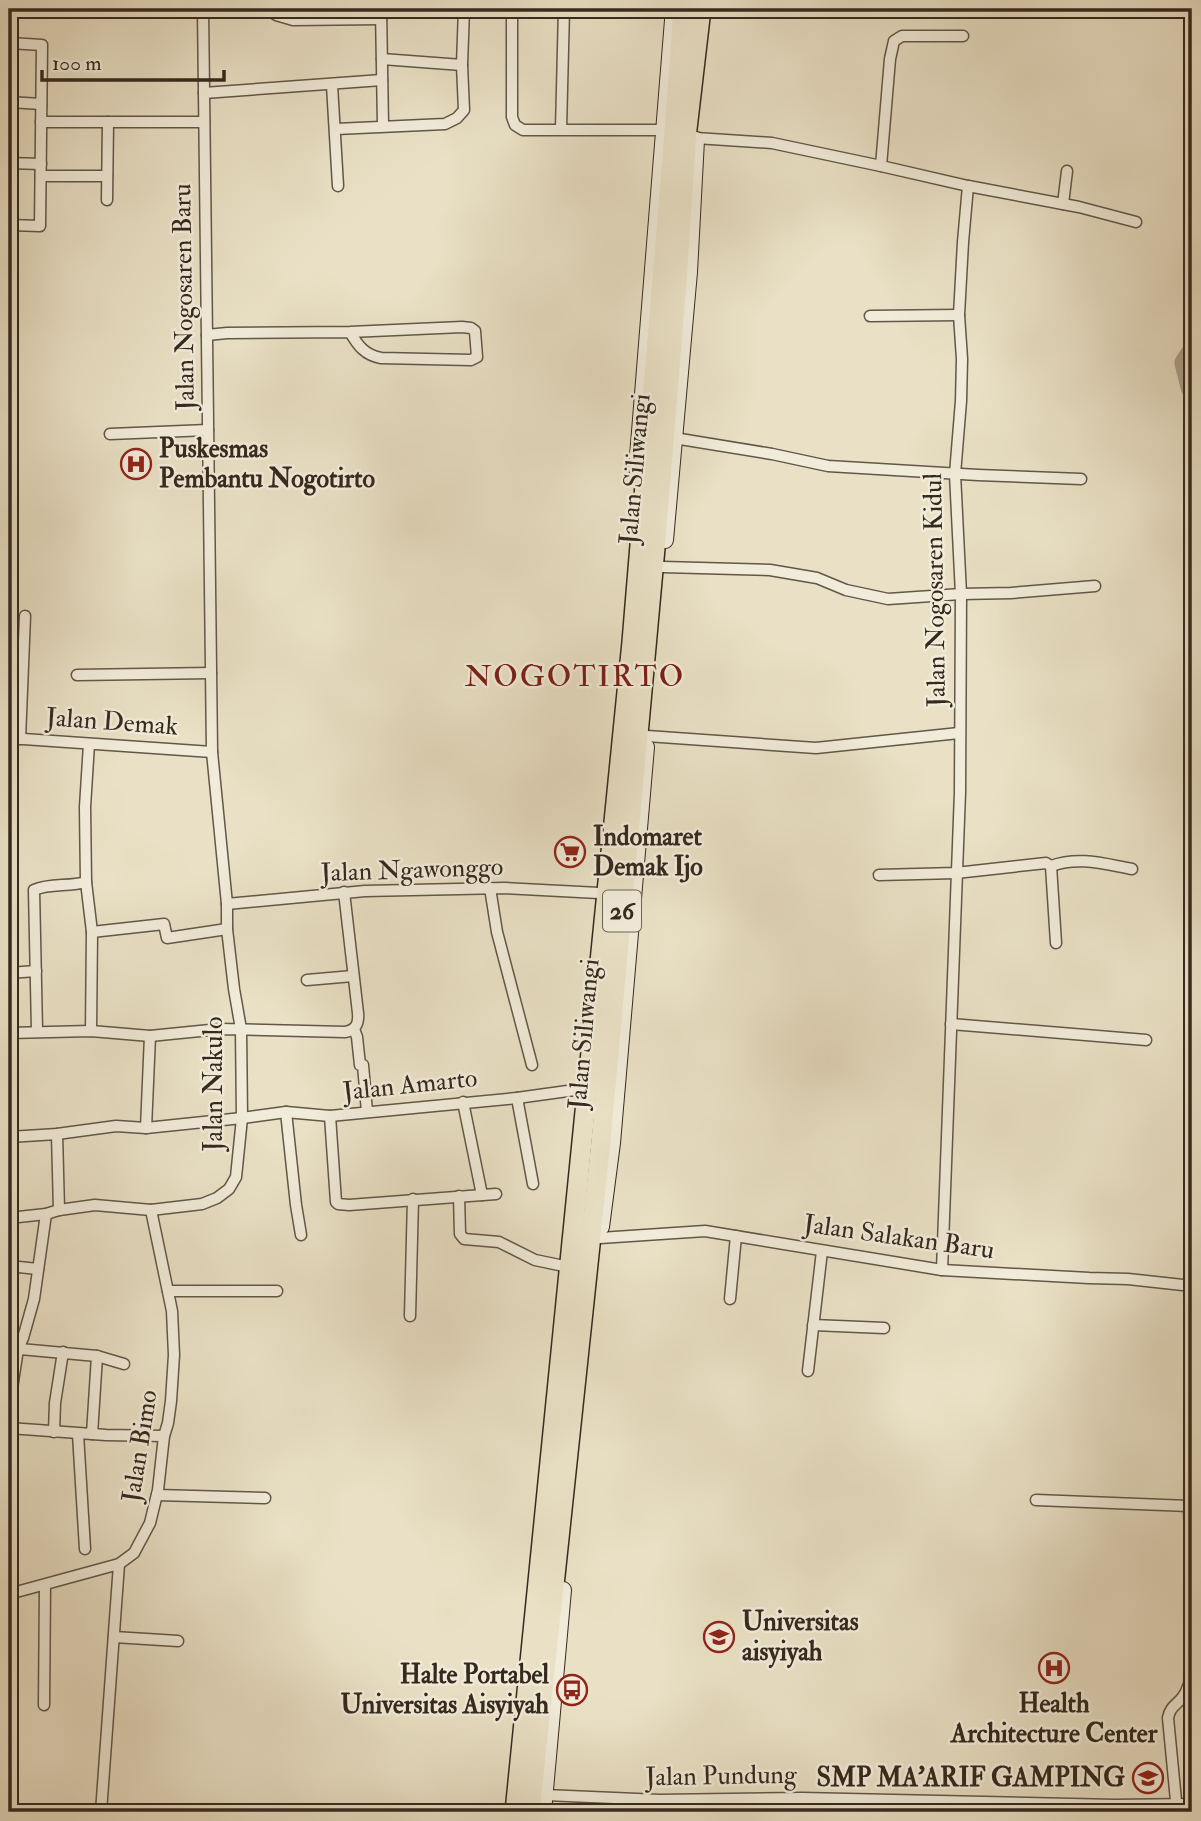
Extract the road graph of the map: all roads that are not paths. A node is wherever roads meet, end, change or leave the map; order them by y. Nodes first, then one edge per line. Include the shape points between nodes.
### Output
1 (203, 9) edge
2 (273, 9) edge
3 (464, 9) edge
4 (512, 9) edge
5 (564, 9) edge
6 (674, 9) edge
7 (682, 9) edge
8 (701, 9) edge
9 (706, 9) edge
10 (381, 14) edge
11 (963, 36) dead end
12 (9, 43) edge
13 (383, 59) junction
14 (463, 65) junction
15 (382, 80) junction
16 (332, 85) junction
17 (204, 93) junction
18 (9, 103) edge
19 (41, 104) junction
20 (41, 122) junction
21 (108, 122) junction
22 (204, 122) junction
23 (383, 126) junction
24 (335, 129) junction
25 (561, 129) junction
26 (663, 130) junction
27 (696, 138) junction
28 (9, 163) edge
29 (881, 166) junction
30 (41, 170) junction
31 (1067, 171) dead end
32 (107, 176) junction
33 (338, 186) dead end
34 (968, 186) junction
35 (107, 200) dead end
36 (1063, 204) junction
37 (1136, 222) dead end
38 (9, 225) edge
39 (959, 315) junction
40 (870, 316) dead end
41 (350, 332) junction
42 (207, 335) junction
43 (208, 430) junction
44 (110, 434) dead end
45 (674, 438) junction
46 (955, 474) junction
47 (1081, 479) dead end
48 (663, 567) junction
49 (1095, 586) dead end
50 (961, 594) junction
51 (25, 616) dead end
52 (639, 644) junction
53 (211, 673) junction
54 (77, 675) dead end
55 (959, 733) junction
56 (647, 736) junction
57 (15, 739) edge
58 (89, 744) junction
59 (212, 752) junction
60 (623, 810) junction
61 (1051, 866) junction
62 (1132, 869) dead end
63 (956, 873) junction
64 (879, 875) dead end
65 (86, 882) junction
66 (491, 888) junction
67 (344, 892) junction
68 (599, 893) junction
69 (227, 904) junction
70 (227, 929) junction
71 (92, 932) junction
72 (1056, 943) dead end
73 (36, 971) junction
74 (9, 973) edge
75 (353, 976) junction
76 (307, 980) dead end
77 (951, 1024) junction
78 (242, 1029) junction
79 (354, 1029) junction
80 (37, 1031) junction
81 (91, 1031) junction
82 (9, 1033) edge
83 (150, 1036) junction
84 (1146, 1040) dead end
85 (532, 1065) dead end
86 (582, 1089) junction
87 (517, 1098) junction
88 (463, 1102) junction
89 (286, 1112) junction
90 (366, 1112) junction
91 (330, 1116) junction
92 (242, 1118) junction
93 (146, 1128) junction
94 (57, 1134) junction
95 (9, 1137) edge
96 (606, 1142) junction
97 (533, 1184) dead end
98 (496, 1194) dead end
99 (482, 1195) junction
100 (459, 1196) junction
101 (413, 1199) junction
102 (59, 1210) junction
103 (151, 1210) junction
104 (46, 1214) junction
105 (9, 1218) edge
106 (301, 1235) dead end
107 (736, 1236) junction
108 (600, 1238) junction
109 (822, 1251) junction
110 (9, 1266) edge
111 (564, 1266) junction
112 (38, 1269) junction
113 (942, 1270) junction
114 (1192, 1286) edge
115 (168, 1291) junction
116 (277, 1292) dead end
117 (730, 1298) dead end
118 (410, 1316) dead end
119 (813, 1325) junction
120 (884, 1328) dead end
121 (13, 1348) edge
122 (63, 1352) junction
123 (97, 1356) junction
124 (124, 1364) dead end
125 (808, 1371) dead end
126 (9, 1408) edge
127 (9, 1428) edge
128 (54, 1432) junction
129 (78, 1434) junction
130 (92, 1434) junction
131 (164, 1436) junction
132 (1192, 1470) edge
133 (157, 1495) junction
134 (265, 1498) dead end
135 (1036, 1500) dead end
136 (1189, 1506) junction
137 (85, 1549) dead end
138 (119, 1564) junction
139 (45, 1585) junction
140 (1192, 1593) edge
141 (9, 1594) edge
142 (114, 1637) junction
143 (178, 1641) dead end
144 (1192, 1668) edge
145 (44, 1705) dead end
146 (545, 1795) junction
147 (1192, 1804) edge
148 (1115, 1809) edge
149 (1177, 1809) edge
150 (101, 1812) edge
151 (506, 1812) edge
152 (515, 1812) edge
153 (530, 1812) edge
154 (543, 1812) edge

1 - 17 street, Jalan Nogosaren Baru
2 - 10 street via 276,15 293,20
3 - 14 street
4 - 25 street via 515,125 523,130
5 - 25 street
6 - 26 street
7 - 52 highway, Jalan Siliwangi / 26
8 - 52 highway, Jalan Siliwangi / 26
9 - 27 street
10 - 13 street
11 - 29 street via 902,36 894,41
12 - 19 street via 42,45
13 - 14 street
13 - 15 street
14 - 23 street via 464,110 457,118 446,124
15 - 16 street
15 - 23 street
16 - 17 street
16 - 24 street
17 - 22 street, Jalan Nogosaren Baru
18 - 19 street
19 - 20 street
20 - 21 street
20 - 30 street
21 - 22 street
21 - 32 street
22 - 42 street, Jalan Nogosaren Baru
23 - 24 street
24 - 33 street
25 - 26 street
26 - 60 street via 622,656
27 - 29 street via 772,143
27 - 45 street
28 - 30 street
29 - 34 street
30 - 32 street
30 - 38 street via 40,226
31 - 36 street
32 - 35 street
34 - 36 street
34 - 39 street, Jalan Nogosaren Kidul
36 - 37 street
39 - 40 street
39 - 46 street, Jalan Nogosaren Kidul via 961,401
41 - 41 street via 471,328 477,357 381,358 361,349
41 - 42 street
42 - 43 street, Jalan Nogosaren Baru
43 - 44 street
43 - 53 street, Jalan Nogosaren Baru
45 - 46 street via 828,466
45 - 48 street
46 - 47 street
46 - 50 street, Jalan Nogosaren Kidul
48 - 50 street via 770,570 888,599
48 - 56 street
49 - 50 street
50 - 55 street, Jalan Nogosaren Kidul
51 - 57 street
52 - 60 highway, Jalan Siliwangi / 26 via 636,745
53 - 54 street
53 - 59 street, Jalan Nogosaren Baru
55 - 56 street via 816,748
55 - 63 street, Jalan Nogosaren Kidul
56 - 60 street
57 - 58 street, Jalan Demak
58 - 59 street, Jalan Demak
58 - 65 street
59 - 69 street, Jalan Nakulo
60 - 68 street
60 - 96 highway, Jalan Siliwangi / 26
60 - 152 highway, Jalan Siliwangi / 26
61 - 62 street via 1086,860
61 - 63 street via 1042,863
61 - 72 street
63 - 64 street
63 - 77 street, Jalan Nogosaren Kidul
65 - 71 street
65 - 73 street via 34,890
66 - 67 street, Jalan Ngawonggo
66 - 68 street, Jalan Ngawonggo
66 - 85 street via 497,932
67 - 69 street, Jalan Ngawonggo
67 - 75 street
68 - 86 street
69 - 70 street, Jalan Nakulo
70 - 71 street via 167,937 164,924
70 - 78 street, Jalan Nakulo
71 - 81 street
73 - 74 street
73 - 80 street
75 - 76 street
75 - 79 street via 358,1022
77 - 84 street
77 - 113 street, Jalan Nogosaren Kidul
78 - 79 street
78 - 83 street
78 - 92 street, Jalan Nakulo
79 - 90 street via 363,1065
80 - 81 street
80 - 82 street
81 - 83 street
83 - 93 street
86 - 87 street, Jalan Amarto
86 - 111 street
87 - 88 street, Jalan Amarto
87 - 97 street
88 - 90 street, Jalan Amarto
88 - 99 street
89 - 91 street, Jalan Amarto
89 - 92 street, Jalan Amarto
89 - 106 street
90 - 91 street, Jalan Amarto
91 - 101 street via 336,1202 349,1205
92 - 93 street, Jalan Amarto
92 - 103 street, Jalan Nakulo via 236,1177 229,1189 202,1204
93 - 94 street, Jalan Amarto via 116,1126
94 - 95 street, Jalan Amarto
94 - 102 street
96 - 108 street
96 - 153 highway, Jalan Siliwangi / 26
98 - 99 street
99 - 100 street
100 - 101 street
100 - 111 street via 464,1239 499,1242 536,1260
101 - 118 street
102 - 103 street, Jalan Nakulo via 95,1205
102 - 104 street, Jalan Nakulo
103 - 115 street, Jalan Bimo
104 - 105 street, Jalan Nakulo
104 - 112 street
107 - 108 street, Jalan Salakan Baru via 705,1231
107 - 109 street, Jalan Salakan Baru
107 - 117 street
108 - 146 street
109 - 113 street, Jalan Salakan Baru
109 - 119 street
110 - 112 street
111 - 151 street
112 - 121 street via 23,1338
113 - 114 street, Jalan Salakan Baru
115 - 116 street
115 - 131 street, Jalan Bimo via 174,1355
119 - 120 street
119 - 125 street
121 - 122 street
121 - 126 street
122 - 123 street
122 - 128 street
123 - 124 street
123 - 130 street
127 - 128 street
128 - 129 street
129 - 130 street
129 - 137 street
130 - 131 street
131 - 133 street, Jalan Bimo
132 - 136 street
133 - 134 street
133 - 138 street, Jalan Bimo via 142,1539 134,1553
135 - 136 street
136 - 140 street
138 - 139 street
138 - 142 street
139 - 141 street
139 - 145 street
142 - 143 street
142 - 150 street
144 - 149 street via 1190,1682 1168,1718
146 - 148 street, Jalan Pundung via 660,1800 1007,1801
146 - 154 street
147 - 149 street, Jalan Pundung
148 - 149 street, Jalan Pundung

